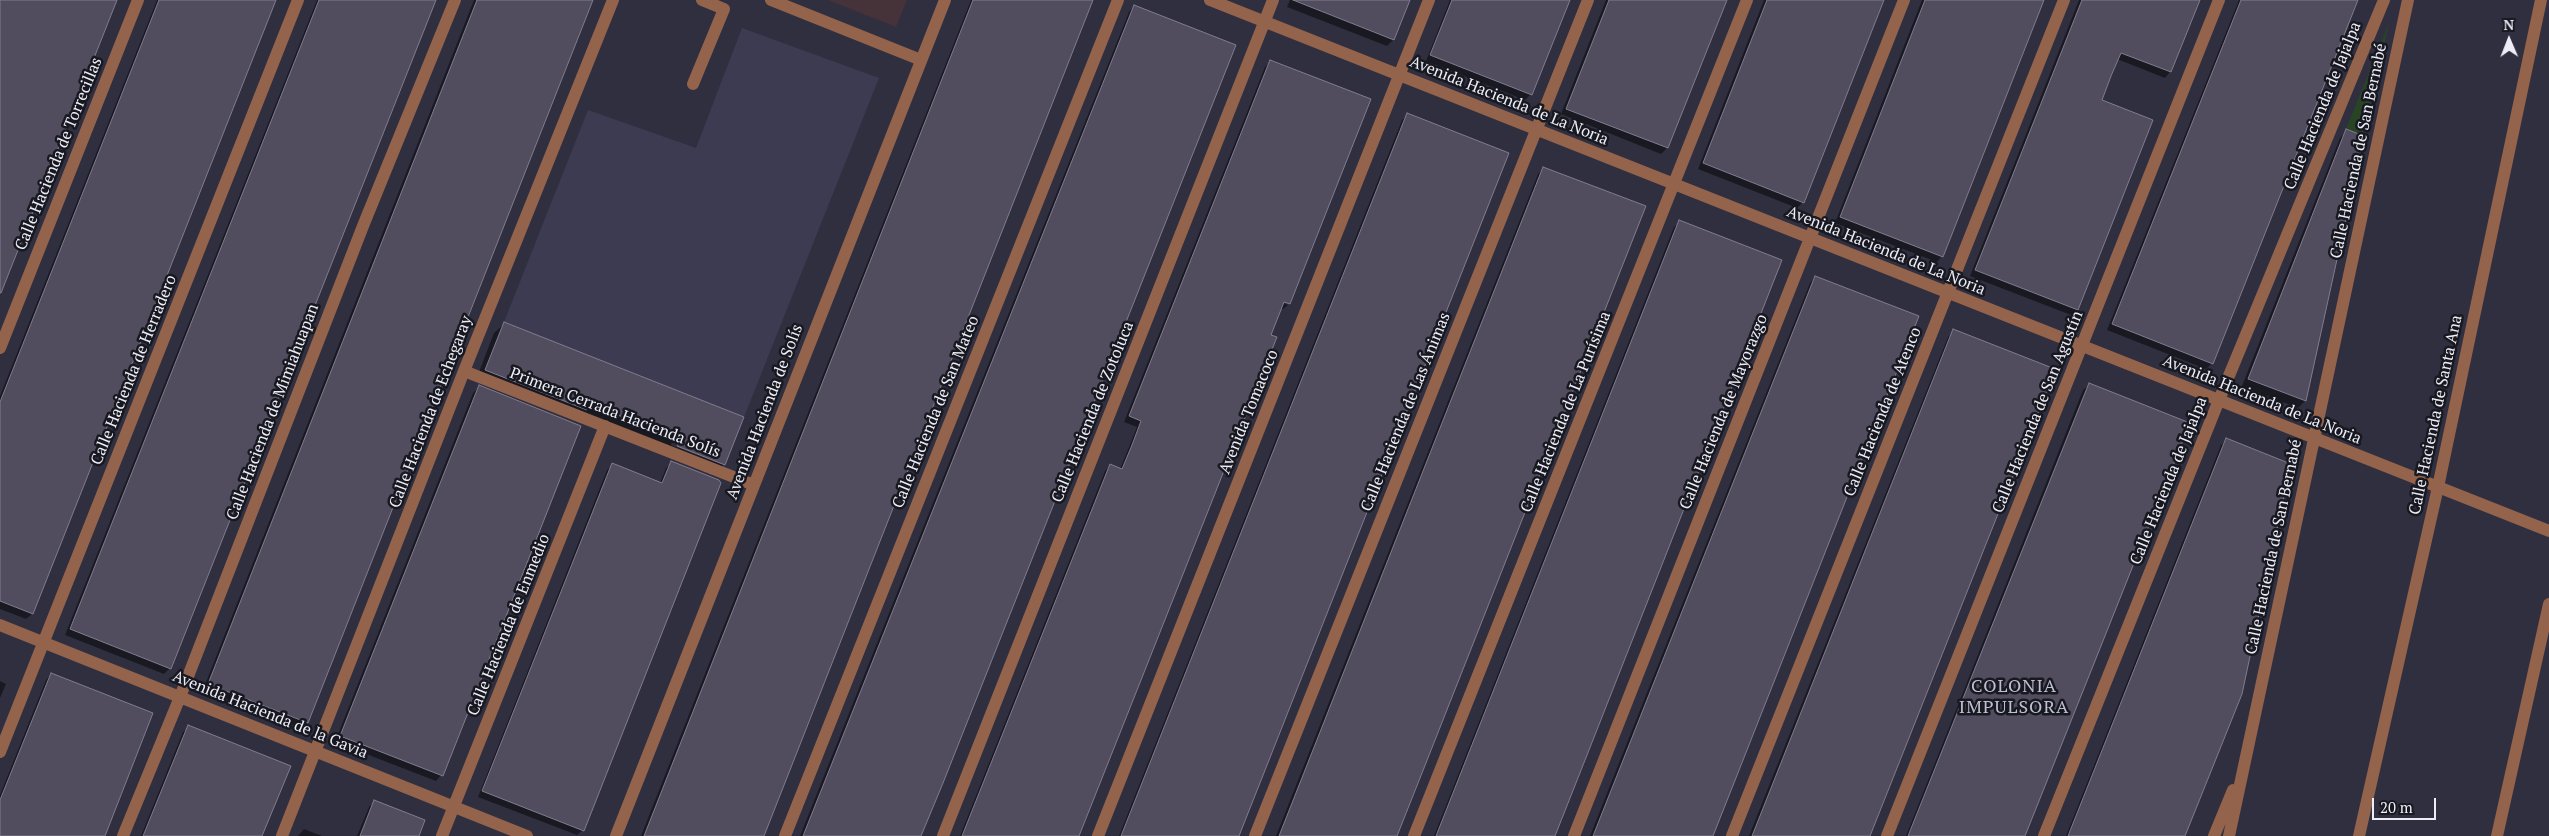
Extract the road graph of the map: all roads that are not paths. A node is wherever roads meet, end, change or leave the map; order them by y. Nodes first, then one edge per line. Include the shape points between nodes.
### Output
1 (138, 0) edge
2 (298, 0) edge
3 (454, 0) edge
4 (613, 0) edge
5 (702, 0) edge
6 (771, 0) edge
7 (945, 0) edge
8 (1118, 0) edge
9 (1210, 0) edge
10 (1273, 0) edge
11 (1429, 0) edge
12 (1588, 0) edge
13 (1747, 0) edge
14 (1904, 0) edge
15 (2064, 0) edge
16 (2219, 0) edge
17 (2384, 0) edge
18 (2408, 0) edge
19 (2541, 0) edge
20 (1265, 22) junction
21 (921, 60) junction
22 (1400, 75) junction
23 (693, 84) dead end
24 (1537, 130) junction
25 (1674, 184) junction
26 (1810, 238) junction
27 (1948, 293) junction
28 (2081, 346) junction
29 (0, 348) edge
30 (464, 371) junction
31 (2219, 400) junction
32 (605, 426) junction
33 (2314, 438) junction
34 (754, 485) junction
35 (2438, 487) junction
36 (2549, 531) edge
37 (2549, 604) edge
38 (0, 625) edge
39 (44, 642) junction
40 (180, 697) junction
41 (315, 751) junction
42 (0, 752) edge
43 (2245, 760) junction
44 (454, 807) junction
45 (123, 836) edge
46 (282, 836) edge
47 (442, 836) edge
48 (527, 836) edge
49 (616, 836) edge
50 (785, 836) edge
51 (943, 836) edge
52 (1098, 836) edge
53 (1255, 836) edge
54 (1414, 836) edge
55 (1574, 836) edge
56 (1732, 836) edge
57 (1887, 836) edge
58 (2044, 836) edge
59 (2214, 836) edge
60 (2229, 836) edge
61 (2358, 836) edge
62 (2497, 836) edge

1 - 29 street, Calle Hacienda de Torrecillas
2 - 39 street, Calle Hacienda de Herradero
3 - 40 street, Calle Hacienda de Mimiahuapan
4 - 30 street, Calle Hacienda de Echegaray
5 - 23 street via 724,9
6 - 21 street
7 - 21 street, Avenida Hacienda de Solís
8 - 50 street, Calle Hacienda de San Mateo
9 - 20 street, Avenida Hacienda de La Noria
10 - 20 street, Calle Hacienda de Zotoluca
11 - 22 street, Avenida Tomacoco
12 - 24 street, Calle Hacienda de Las Ánimas
13 - 25 street, Calle Hacienda de La Purísima
14 - 26 street, Calle Hacienda de Mayorazgo
15 - 27 street, Calle Hacienda de Atenco
16 - 28 street, Calle Hacienda de San Agustín
17 - 31 street, Calle Hacienda de Jajalpa
18 - 33 street, Calle Hacienda de San Bernabé
19 - 35 street, Calle Hacienda de Santa Ana
20 - 22 street, Avenida Hacienda de La Noria
20 - 51 street, Calle Hacienda de Zotoluca
21 - 34 street, Avenida Hacienda de Solís
22 - 24 street, Avenida Hacienda de La Noria
22 - 52 street, Avenida Tomacoco
24 - 25 street, Avenida Hacienda de La Noria
24 - 53 street, Calle Hacienda de Las Ánimas
25 - 26 street, Avenida Hacienda de La Noria
25 - 54 street, Calle Hacienda de La Purísima
26 - 27 street, Avenida Hacienda de La Noria
26 - 55 street, Calle Hacienda de Mayorazgo
27 - 28 street, Avenida Hacienda de La Noria
27 - 56 street, Calle Hacienda de Atenco
28 - 31 street, Avenida Hacienda de La Noria
28 - 57 street, Calle Hacienda de San Agustín
30 - 32 street, Primera Cerrada Hacienda Solís
30 - 41 street, Calle Hacienda de Echegaray
31 - 33 street, Avenida Hacienda de La Noria
31 - 58 street, Calle Hacienda de Jajalpa
32 - 34 street, Primera Cerrada Hacienda Solís
32 - 44 street, Calle Hacienda de Enmedio
33 - 35 street, Avenida Hacienda de La Noria
33 - 43 street, Calle Hacienda de San Bernabé
34 - 49 street, Avenida Hacienda de Solís
35 - 36 street, Avenida Hacienda de La Noria
35 - 61 street, Calle Hacienda de Santa Ana
37 - 62 street
38 - 39 street, Avenida Hacienda de la Gavia
39 - 40 street, Avenida Hacienda de la Gavia
39 - 42 street, Calle Hacienda de Herradero
40 - 41 street, Avenida Hacienda de la Gavia
40 - 45 street, Calle Hacienda de Mimiahuapan
41 - 44 street, Avenida Hacienda de la Gavia
41 - 46 street, Calle Hacienda de Echegaray
43 - 59 street
43 - 60 street, Calle Hacienda de San Bernabé
44 - 47 street, Calle Hacienda de Enmedio
44 - 48 street, Avenida Hacienda de la Gavia

